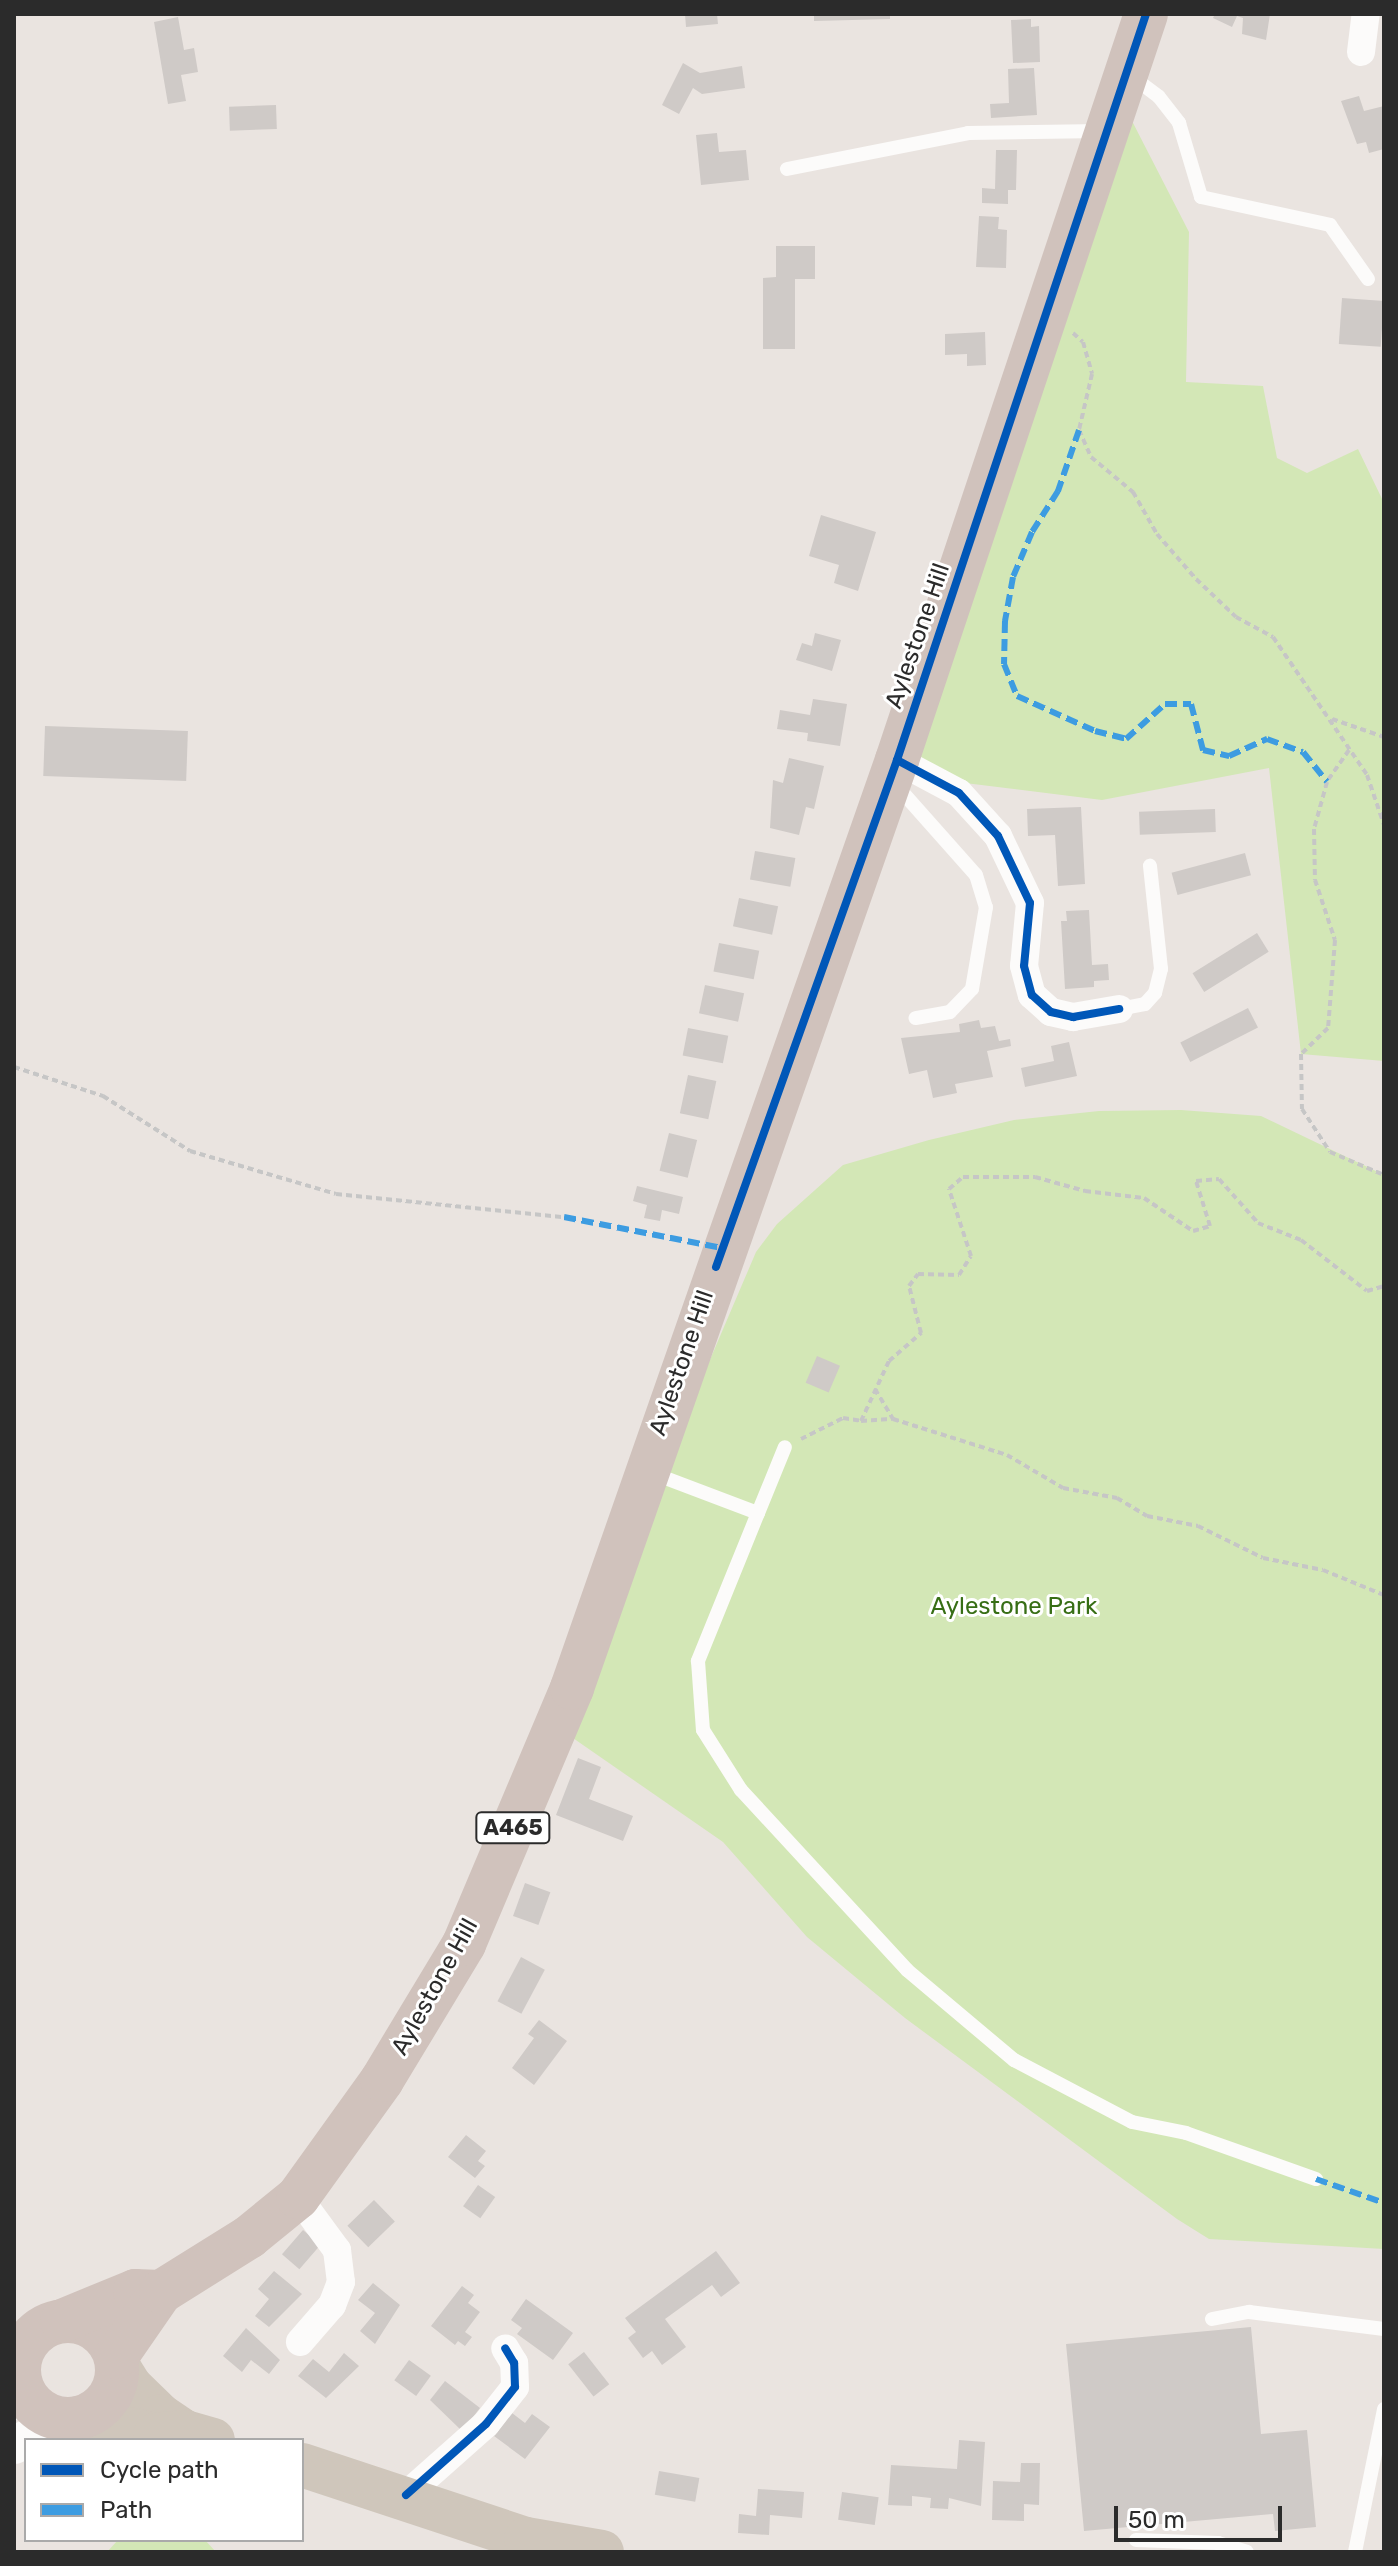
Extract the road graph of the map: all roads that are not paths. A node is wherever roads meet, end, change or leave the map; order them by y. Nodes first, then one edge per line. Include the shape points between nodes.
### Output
1 (1146, 14) edge
2 (1366, 14) edge
3 (1361, 52) dead end
4 (1127, 73) junction
5 (1107, 131) junction
6 (787, 169) dead end
7 (1368, 279) dead end
8 (894, 769) junction
9 (1150, 866) dead end
10 (1119, 1009) joint
11 (916, 1018) dead end
12 (785, 1447) road end
13 (645, 1470) junction
14 (758, 1513) junction
15 (1316, 2179) dead end
16 (298, 2197) junction
17 (161, 2292) junction
18 (1212, 2319) dead end
19 (43, 2323) edge
20 (1384, 2329) edge
21 (300, 2342) dead end
22 (505, 2348) dead end
23 (116, 2361) junction
24 (17, 2383) edge
25 (1383, 2414) edge
26 (74, 2419) junction
27 (199, 2436) edge
28 (30, 2438) edge
29 (304, 2466) edge
30 (406, 2495) junction
31 (1136, 2540) dead end
32 (602, 2552) edge
33 (1247, 2552) edge
34 (1355, 2552) edge

1 - 4 highway, Aylestone Hill / A465
2 - 3 street
4 - 5 highway, Aylestone Hill / A465
4 - 7 lane via 1159,97 1179,123 1201,197 1330,225
5 - 6 lane via 968,133
5 - 8 highway, Aylestone Hill / A465
8 - 10 street via 959,793 998,836 1030,903 1024,966 1032,995 1051,1012 1073,1017
8 - 11 lane via 976,875 986,907 972,989 950,1012
8 - 13 highway, Aylestone Hill / A465
9 - 10 lane via 1161,969 1155,993 1145,1004
12 - 14 lane
13 - 14 lane
13 - 16 highway, Aylestone Hill / A465 via 572,1688 464,1944 382,2080
14 - 15 lane via 698,1661 703,1730 741,1790 907,1970 1014,2060 1132,2122 1186,2133
16 - 17 highway, Aylestone Hill / A465 via 249,2237
16 - 21 street via 337,2250 341,2282 332,2305
17 - 19 highway, Aylestone Hill / A465 via 135,2291
17 - 23 highway, Aylestone Hill / A465
18 - 20 lane via 1249,2312
19 - 23 highway via 90,2326
19 - 24 highway via 30,2338
22 - 30 street via 514,2363 515,2387 486,2424
23 - 26 highway via 112,2393 103,2405
23 - 27 main road via 141,2399
24 - 26 highway via 38,2409
25 - 34 lane
26 - 27 main road via 155,2435
26 - 28 street
29 - 30 main road
30 - 32 main road via 526,2539
31 - 33 lane via 1218,2543

